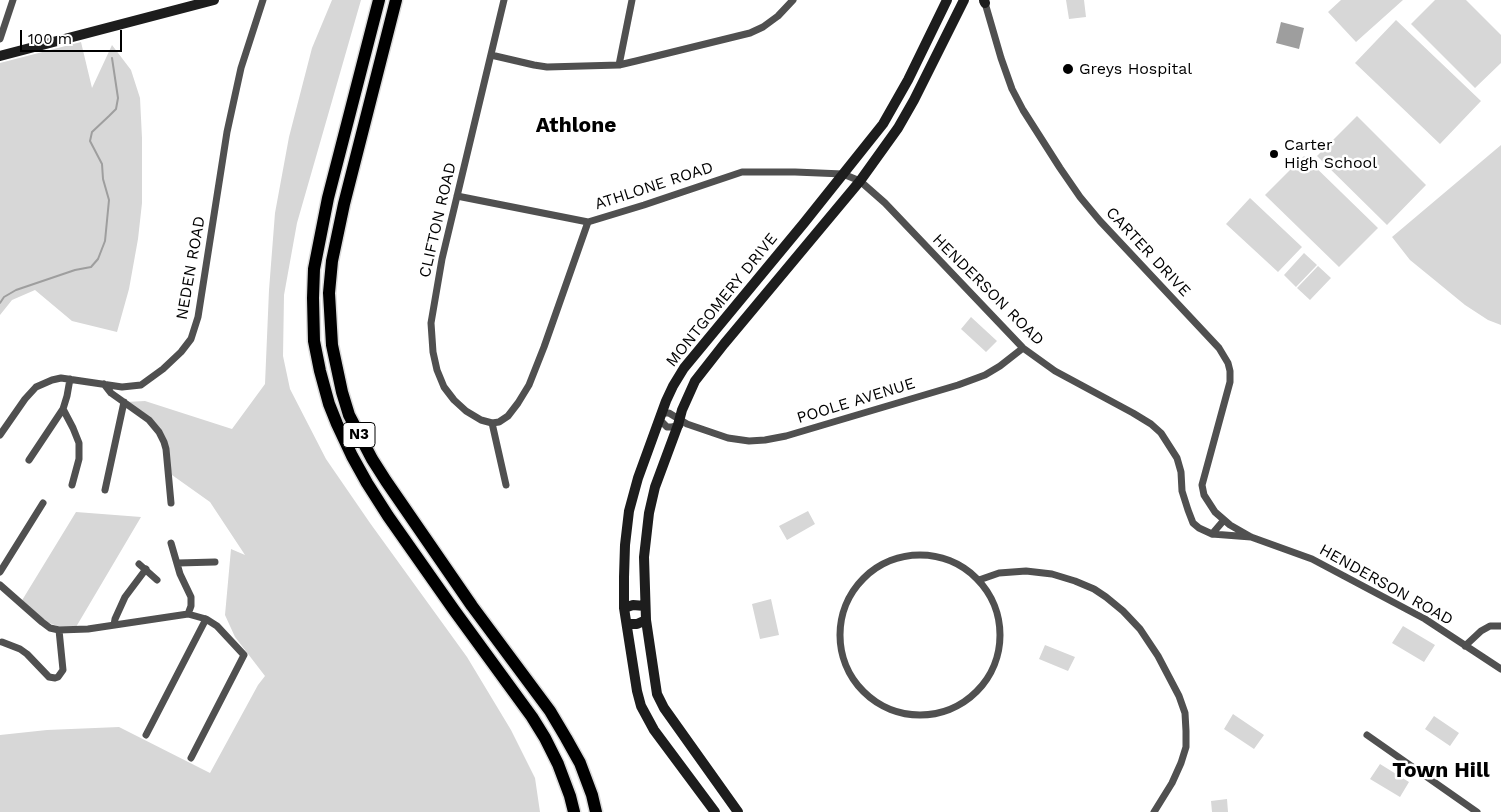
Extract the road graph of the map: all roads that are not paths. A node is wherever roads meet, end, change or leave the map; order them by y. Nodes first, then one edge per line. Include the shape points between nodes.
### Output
1 (13, 0) edge
2 (214, 0) edge
3 (262, 0) edge
4 (379, 0) edge
5 (396, 0) edge
6 (504, 0) edge
7 (632, 0) edge
8 (793, 0) edge
9 (947, 0) edge
10 (964, 0) edge
11 (983, 1) edge
12 (0, 39) edge
13 (491, 55) junction
14 (0, 56) edge
15 (619, 64) junction
16 (908, 80) junction
17 (921, 85) junction
18 (900, 94) junction
19 (914, 100) junction
20 (844, 174) junction
21 (860, 182) junction
22 (457, 196) junction
23 (588, 222) junction
24 (761, 275) junction
25 (754, 284) junction
26 (773, 285) junction
27 (766, 294) junction
28 (1023, 348) junction
29 (70, 379) junction
30 (104, 384) junction
31 (124, 402) junction
32 (63, 410) junction
33 (660, 417) junction
34 (492, 423) junction
35 (682, 423) junction
36 (0, 435) edge
37 (29, 460) dead end
38 (72, 485) dead end
39 (506, 485) dead end
40 (105, 490) dead end
41 (43, 503) dead end
42 (171, 503) dead end
43 (1224, 520) junction
44 (1212, 534) junction
45 (1252, 537) junction
46 (171, 543) dead end
47 (215, 562) dead end
48 (178, 563) junction
49 (0, 572) edge
50 (157, 580) dead end
51 (979, 580) junction
52 (0, 585) edge
53 (645, 606) junction
54 (624, 608) junction
55 (188, 614) junction
56 (206, 619) junction
57 (646, 620) junction
58 (114, 624) junction
59 (627, 624) junction
60 (1501, 626) edge
61 (59, 630) junction
62 (2, 642) dead end
63 (1465, 646) junction
64 (1501, 669) edge
65 (146, 735) dead end
66 (1367, 735) dead end
67 (191, 758) dead end
68 (574, 812) edge
69 (596, 812) edge
70 (715, 812) edge
71 (738, 812) edge
72 (1154, 812) edge
73 (1477, 812) edge

1 - 12 street
2 - 14 street
3 - 30 street, NEDEN ROAD via 241,68 227,132 198,316 191,339 163,369 141,385 122,387
4 - 68 highway, N3 via 316,252 312,298 314,341 320,371 337,424 367,483 541,731 558,764
5 - 69 highway, N3 via 332,261 328,293 332,345 342,392 349,416 372,460 472,606 550,711 580,763
6 - 13 street, CLIFTON ROAD
7 - 15 street
8 - 15 street via 771,21 750,33
9 - 16 street, MONTGOMERY DRIVE
10 - 17 street, MONTGOMERY DRIVE
11 - 43 street, CARTER DRIVE via 1012,89 1060,168 1100,221 1218,348 1228,363 1230,382 1202,485 1204,495
13 - 15 street via 547,67
13 - 22 street, CLIFTON ROAD
16 - 17 street
16 - 18 street, MONTGOMERY DRIVE
17 - 19 street, MONTGOMERY DRIVE
18 - 19 street
18 - 20 street, MONTGOMERY DRIVE via 883,124
19 - 21 street, MONTGOMERY DRIVE
20 - 21 street, ATHLONE ROAD
20 - 23 street, ATHLONE ROAD via 742,172
20 - 24 street, MONTGOMERY DRIVE
21 - 26 street, MONTGOMERY DRIVE
21 - 28 street, HENDERSON ROAD via 885,203
22 - 23 street, ATHLONE ROAD
22 - 34 street, CLIFTON ROAD via 431,323 433,352 444,387 454,400 466,411
23 - 34 street via 529,385 508,416
24 - 25 street, MONTGOMERY DRIVE
24 - 26 street
25 - 27 street
25 - 33 street, MONTGOMERY DRIVE via 684,368
26 - 27 street, MONTGOMERY DRIVE
27 - 35 street, MONTGOMERY DRIVE via 702,371 688,394
28 - 35 street, POOLE AVENUE via 986,375 786,436 749,441 728,438
28 - 44 street, HENDERSON ROAD via 1055,371 1133,413 1161,433 1177,458 1190,517 1199,528
29 - 30 street, NEDEN ROAD
29 - 32 street
29 - 36 street, NEDEN ROAD via 52,380 31,391
30 - 31 street
31 - 40 street
31 - 42 street via 154,425 164,442
32 - 37 street
32 - 38 street via 79,443 80,459
33 - 35 street, POOLE AVENUE via 669,413
33 - 35 street, POOLE AVENUE via 667,427
33 - 54 street, MONTGOMERY DRIVE via 629,511
34 - 39 street
35 - 53 street, MONTGOMERY DRIVE via 658,478 652,501 644,556
41 - 49 street
43 - 44 street
43 - 45 street, HENDERSON ROAD
44 - 45 street, HENDERSON ROAD
45 - 63 street, HENDERSON ROAD via 1312,559 1425,619
46 - 48 street
47 - 48 street
48 - 55 street via 191,597
50 - 58 street via 143,566 124,597
51 - 51 street via 996,610 1001,643 997,661 981,689 969,700 939,714 894,710 867,696 847,670 839,638 848,600 867,575 884,562 919,555 951,562
51 - 72 street via 999,573 1026,571 1075,581 1106,597 1140,629 1158,656 1185,713 1186,746 1181,764
52 - 61 street via 36,618
53 - 54 street
53 - 57 street, MONTGOMERY DRIVE
54 - 59 street, MONTGOMERY DRIVE
55 - 56 street
55 - 58 street
56 - 65 street
56 - 67 street via 244,656
57 - 59 street
57 - 71 street, MONTGOMERY DRIVE via 659,699
58 - 61 street
59 - 70 street, MONTGOMERY DRIVE via 641,706 654,730
60 - 63 street via 1490,626
61 - 62 street via 63,670 55,678 49,677 20,649
63 - 64 street, HENDERSON ROAD
66 - 73 street

